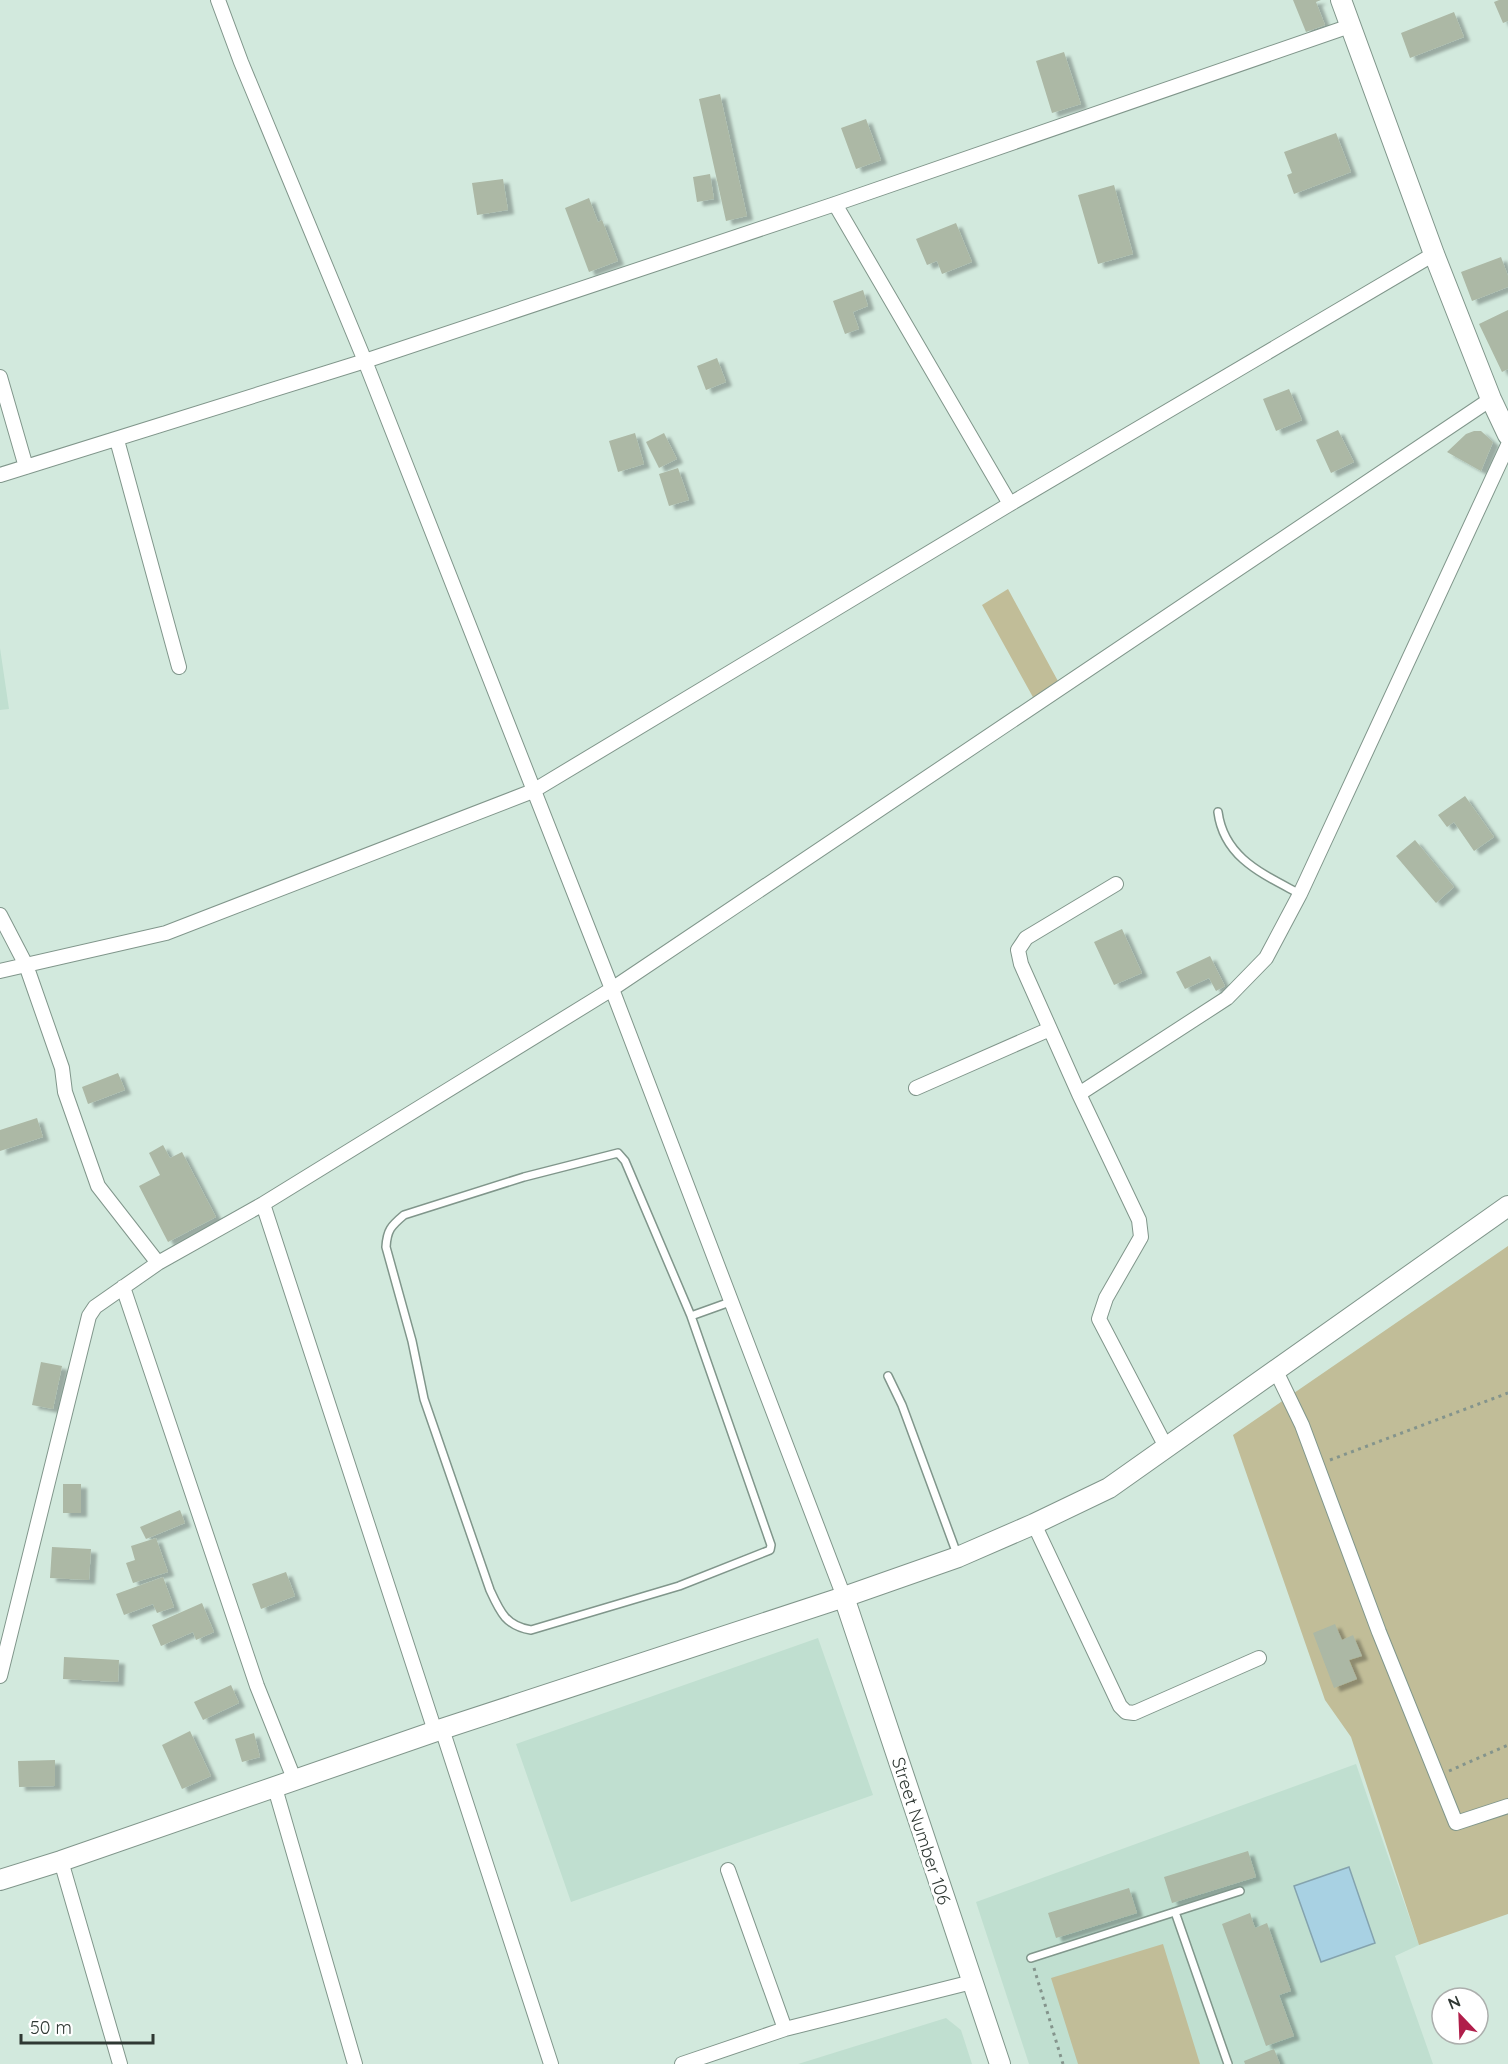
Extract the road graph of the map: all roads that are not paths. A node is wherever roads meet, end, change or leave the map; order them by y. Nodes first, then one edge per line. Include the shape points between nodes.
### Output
1 (218, 0) edge
2 (1341, 0) edge
3 (1350, 26) junction
4 (836, 204) junction
5 (1434, 254) junction
6 (365, 361) junction
7 (0, 377) edge
8 (1491, 399) junction
9 (1508, 435) edge
10 (117, 440) junction
11 (1508, 445) edge
12 (26, 467) junction
13 (0, 475) edge
14 (1010, 504) junction
15 (179, 667) dead end
16 (533, 790) junction
17 (1218, 812) dead end
18 (1116, 884) dead end
19 (1300, 894) junction
20 (0, 915) edge
21 (26, 965) junction
22 (0, 970) edge
23 (612, 989) junction
24 (1050, 1029) junction
25 (916, 1088) dead end
26 (1079, 1094) junction
27 (263, 1204) junction
28 (1508, 1206) edge
29 (158, 1263) junction
30 (123, 1287) junction
31 (730, 1302) junction
32 (691, 1316) junction
33 (1275, 1369) junction
34 (888, 1376) dead end
35 (1166, 1447) junction
36 (1034, 1524) junction
37 (958, 1557) junction
38 (844, 1597) junction
39 (1259, 1658) dead end
40 (0, 1676) edge
41 (438, 1730) junction
42 (296, 1780) junction
43 (275, 1788) junction
44 (1508, 1806) edge
45 (62, 1861) junction
46 (728, 1870) dead end
47 (0, 1880) edge
48 (1239, 1891) dead end
49 (1175, 1912) junction
50 (1031, 1958) road end
51 (972, 1982) junction
52 (785, 2030) junction
53 (120, 2064) edge
54 (355, 2064) edge
55 (551, 2064) edge
56 (682, 2064) edge
57 (1000, 2064) edge
58 (1228, 2064) edge

1 - 6 street
2 - 3 street
3 - 4 street
3 - 5 street
4 - 6 street
4 - 14 street
5 - 8 street
5 - 14 street
6 - 10 street
6 - 16 street
7 - 12 street
8 - 9 street
8 - 23 street
10 - 12 street
10 - 15 street
11 - 19 street
12 - 13 street
14 - 16 street
16 - 21 street via 165,933
16 - 23 street
17 - 19 lane via 1220,827 1237,855
18 - 24 street via 1026,938 1018,950
19 - 26 street via 1266,958 1227,998
20 - 21 street
21 - 22 street
21 - 29 street via 98,1186
23 - 27 street
23 - 31 street
24 - 25 street
24 - 26 street
26 - 35 street via 1139,1220 1141,1237 1106,1298 1099,1319
27 - 29 street
27 - 41 street
28 - 33 street
29 - 30 street
30 - 40 street via 89,1316
30 - 42 street via 258,1686
31 - 32 lane
31 - 38 street
32 - 32 lane via 625,1161 618,1153 404,1215 389,1227 386,1247 424,1399 490,1590 501,1615 518,1628 531,1630 678,1586 770,1550
33 - 35 street
33 - 44 street via 1317,1465 1378,1632 1456,1823
34 - 37 lane
35 - 36 street via 1109,1488
36 - 37 street
36 - 39 street via 1126,1712 1134,1713
37 - 38 street
38 - 41 street
38 - 51 street, Street Number 106
41 - 42 street
41 - 55 street
42 - 43 street
43 - 45 street
43 - 54 street
45 - 47 street
45 - 53 street
46 - 52 street
48 - 49 lane
49 - 50 lane
49 - 58 lane
51 - 52 street
51 - 57 street, Street Number 106
52 - 56 street

